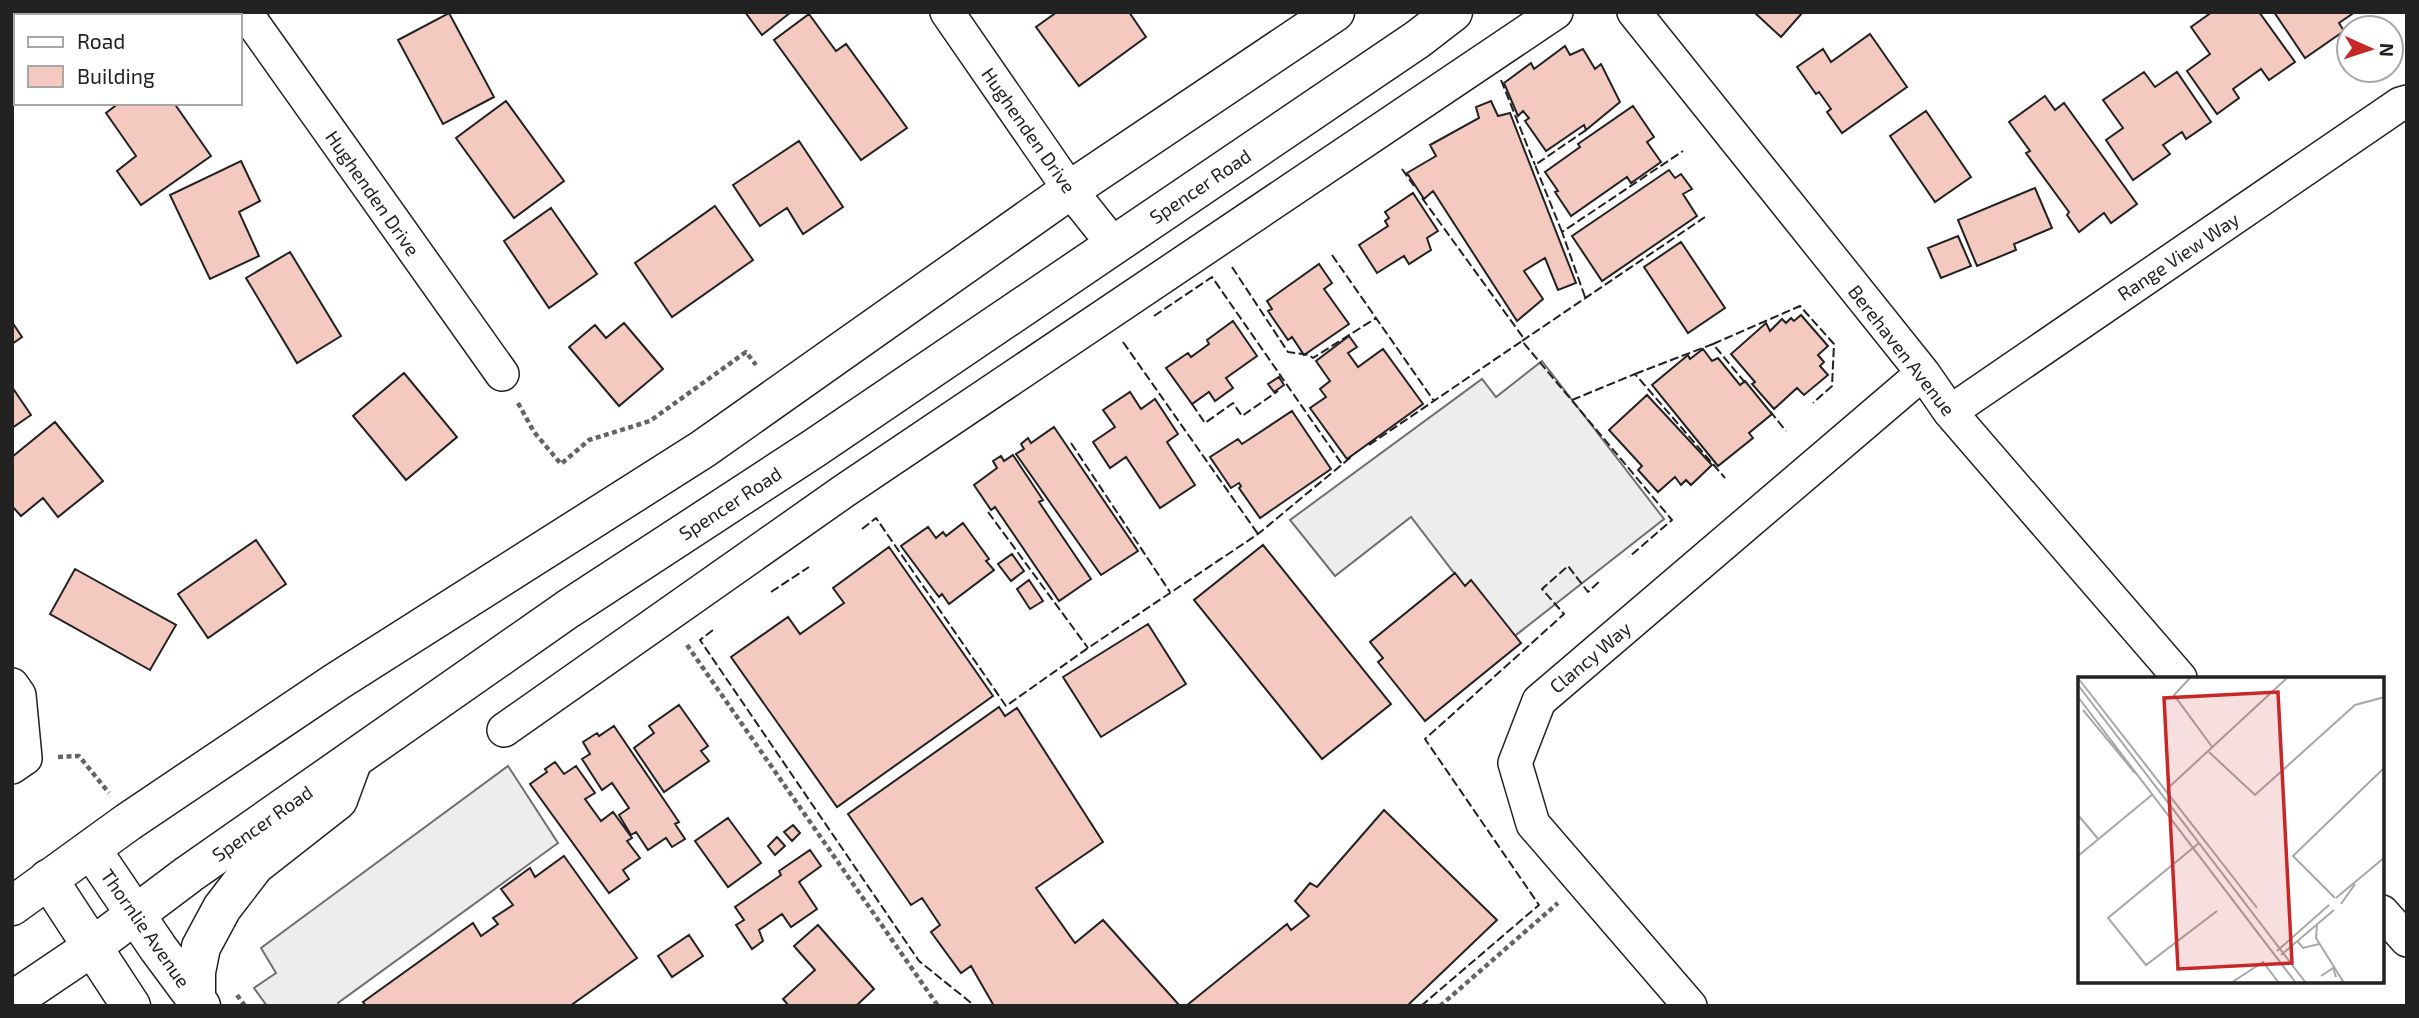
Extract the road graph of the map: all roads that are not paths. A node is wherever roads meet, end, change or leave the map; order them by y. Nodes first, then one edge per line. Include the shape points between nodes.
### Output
1 (244, 12) edge
2 (947, 12) edge
3 (1335, 12) edge
4 (1453, 12) edge
5 (1556, 12) edge
6 (1634, 12) edge
7 (2407, 102) edge
8 (1070, 190) junction
9 (1114, 245) junction
10 (1923, 373) junction
11 (502, 374) road end
12 (1950, 412) junction
13 (2179, 677) edge
14 (16, 690) edge
15 (504, 730) dead end
16 (19, 762) edge
17 (352, 762) junction
18 (91, 849) junction
19 (48, 879) junction
20 (12, 906) edge
21 (2384, 914) edge
22 (135, 915) junction
23 (2407, 940) edge
24 (92, 947) junction
25 (12, 1001) edge
26 (199, 1002) edge
27 (131, 1006) edge
28 (1689, 1006) edge

1 - 11 street, Hughenden Drive
2 - 8 street, Hughenden Drive
3 - 8 main road
4 - 9 main road, Spencer Road
5 - 15 street via 844,491
6 - 10 street, Berehaven Avenue
7 - 12 street, Range View Way
8 - 9 street, Hughenden Drive
8 - 18 main road via 703,449 336,682
9 - 17 main road, Spencer Road via 568,609
10 - 12 street, Berehaven Avenue
10 - 28 street, Clancy Way via 1539,701 1515,763 1533,824
12 - 13 street, Berehaven Avenue
14 - 16 street
17 - 22 main road, Spencer Road
17 - 26 main road via 338,800 255,864 222,908 201,947 196,972
18 - 19 main road
18 - 22 main road, Thornlie Avenue
19 - 20 main road
19 - 24 main road
21 - 23 street
22 - 24 main road, Spencer Road
22 - 26 main road, Thornlie Avenue
24 - 25 main road, Spencer Road
24 - 27 main road

